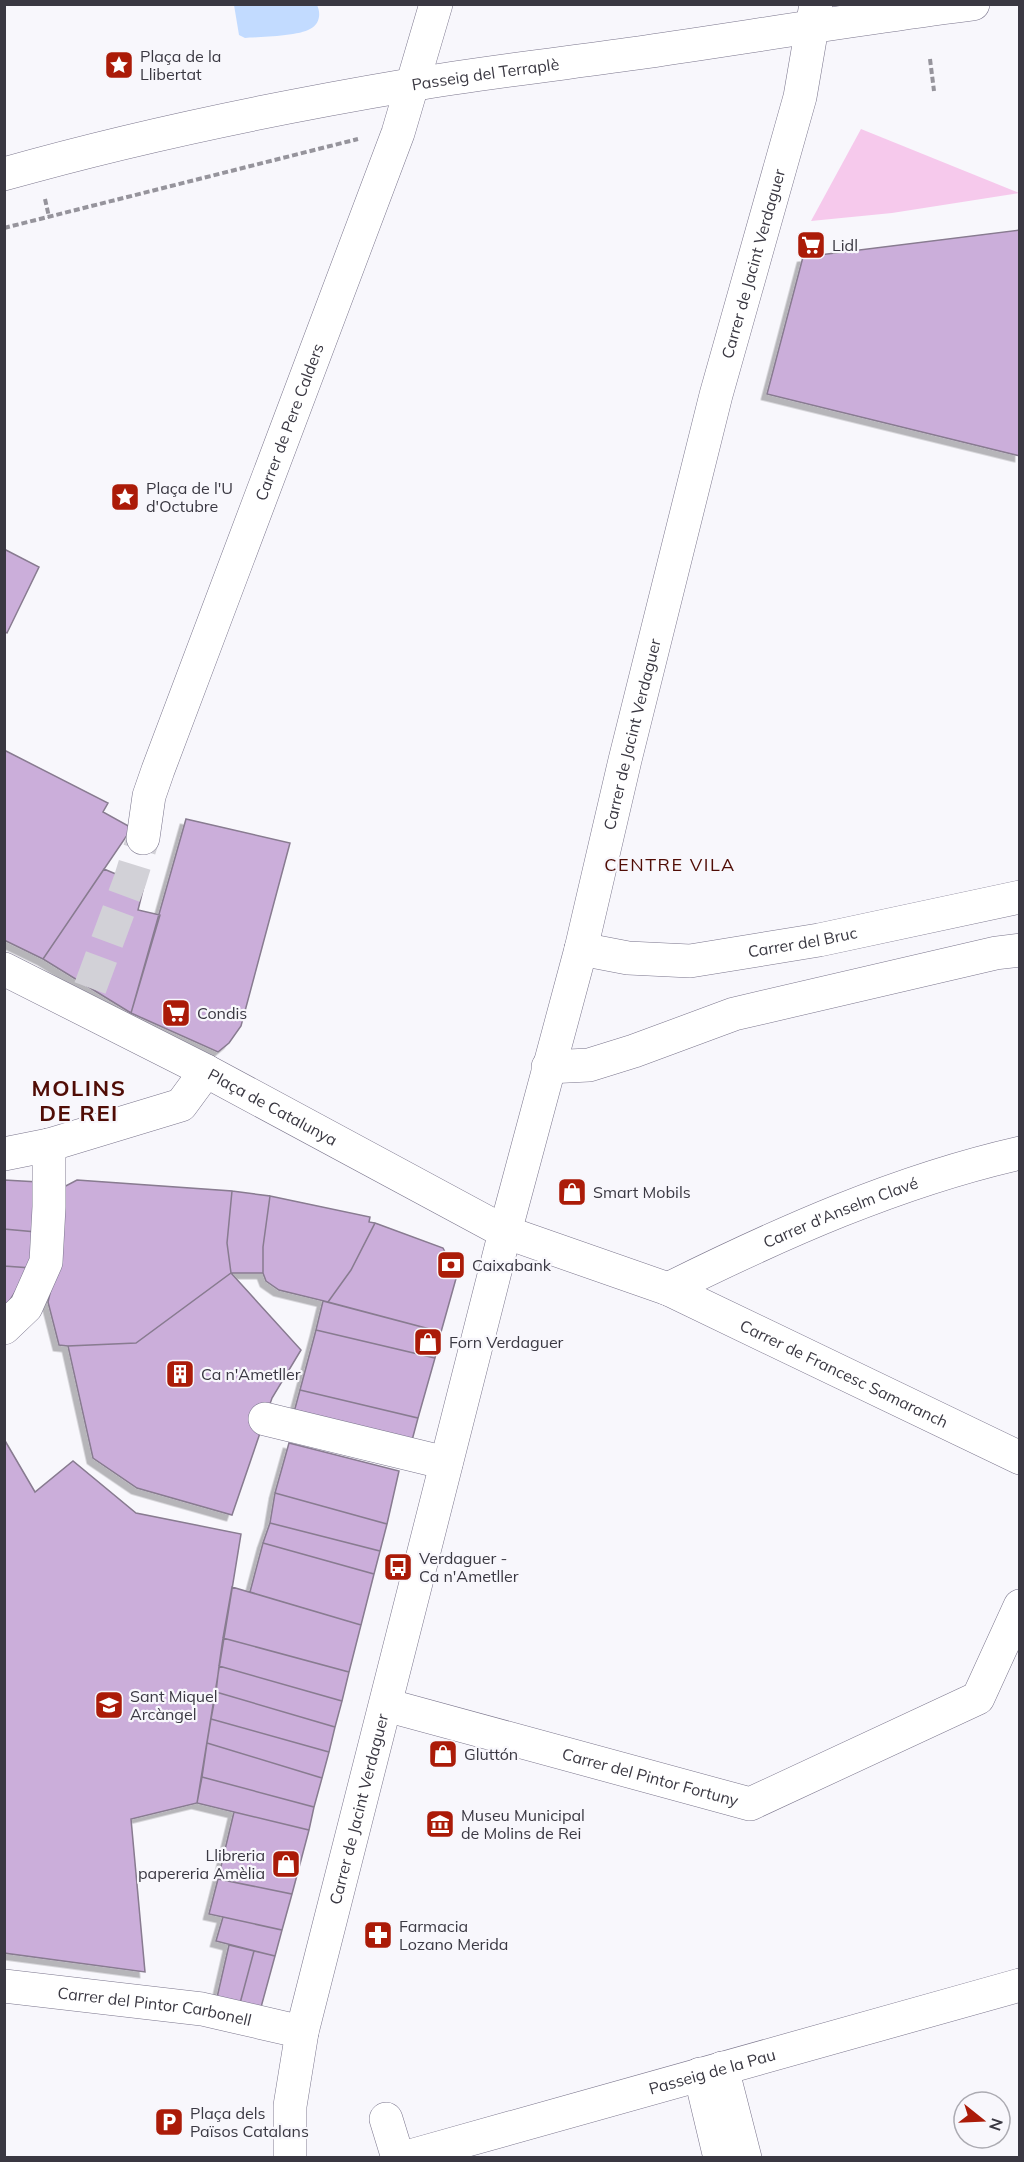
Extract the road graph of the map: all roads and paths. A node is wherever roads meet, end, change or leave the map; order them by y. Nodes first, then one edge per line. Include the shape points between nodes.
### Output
1 (436, 4) edge
2 (973, 4) edge
3 (814, 15) edge
4 (930, 59) dead end
5 (412, 85) junction
6 (934, 91) dead end
7 (360, 138) dead end
8 (4, 174) edge
9 (42, 190) dead end
10 (49, 217) junction
11 (4, 228) edge
12 (143, 838) tunnel mouth
13 (1020, 897) edge
14 (581, 949) junction
15 (1020, 950) edge
16 (4, 969) edge
17 (634, 1051) junction
18 (548, 1067) junction
19 (206, 1071) junction
20 (590, 1079) dead end
21 (49, 1145) junction
22 (1020, 1153) edge
23 (4, 1154) edge
24 (505, 1232) junction
25 (668, 1289) junction
26 (4, 1328) edge
27 (266, 1419) dead end
28 (1020, 1458) edge
29 (446, 1463) junction
30 (1020, 1606) edge
31 (386, 1705) junction
32 (1020, 1985) edge
33 (4, 1986) edge
34 (302, 2032) junction
35 (711, 2071) junction
36 (386, 2119) dead end
37 (290, 2157) edge
38 (398, 2157) edge
39 (403, 2157) edge
40 (720, 2157) edge
41 (745, 2157) edge

1 - 5 street, Carrer de Pere Calders
2 - 3 street, Passeig del Terraplè
3 - 5 street, Passeig del Terraplè via 725,41
3 - 14 street, Carrer de Jacint Verdaguer via 800,97 716,395
4 - 6 path
5 - 8 street, Passeig del Terraplè via 239,116
5 - 12 street, Carrer de Pere Calders via 398,133 158,770 149,796
7 - 10 path
9 - 10 path
10 - 11 path
13 - 14 street, Carrer del Bruc via 819,940 690,961 628,958
14 - 18 street, Carrer de Jacint Verdaguer
15 - 17 street via 734,1014
16 - 19 street via 86,998
17 - 18 street via 589,1065
17 - 20 street via 622,1070
18 - 24 street, Carrer de Jacint Verdaguer
19 - 21 street, Plaça de Catalunya via 181,1105
19 - 24 street, Plaça de Catalunya
21 - 23 street, Plaça de Catalunya
21 - 26 street via 46,1262 26,1307
22 - 25 street, Carrer d'Anselm Clavé via 917,1183 834,1213
24 - 25 street, Plaça de Catalunya
24 - 29 street, Carrer de Jacint Verdaguer
25 - 28 street, Carrer de Francesc Samaranch
27 - 29 street
29 - 31 street, Carrer de Jacint Verdaguer
30 - 31 street, Carrer del Pintor Fortuny via 978,1698 750,1804
31 - 34 street, Carrer de Jacint Verdaguer
32 - 35 street, Passeig de la Pau
33 - 34 street, Carrer del Pintor Carbonell via 202,2009
34 - 37 street, Carrer de Jacint Verdaguer via 290,2106
35 - 39 street, Passeig de la Pau
35 - 40 street
35 - 41 street
36 - 38 street

